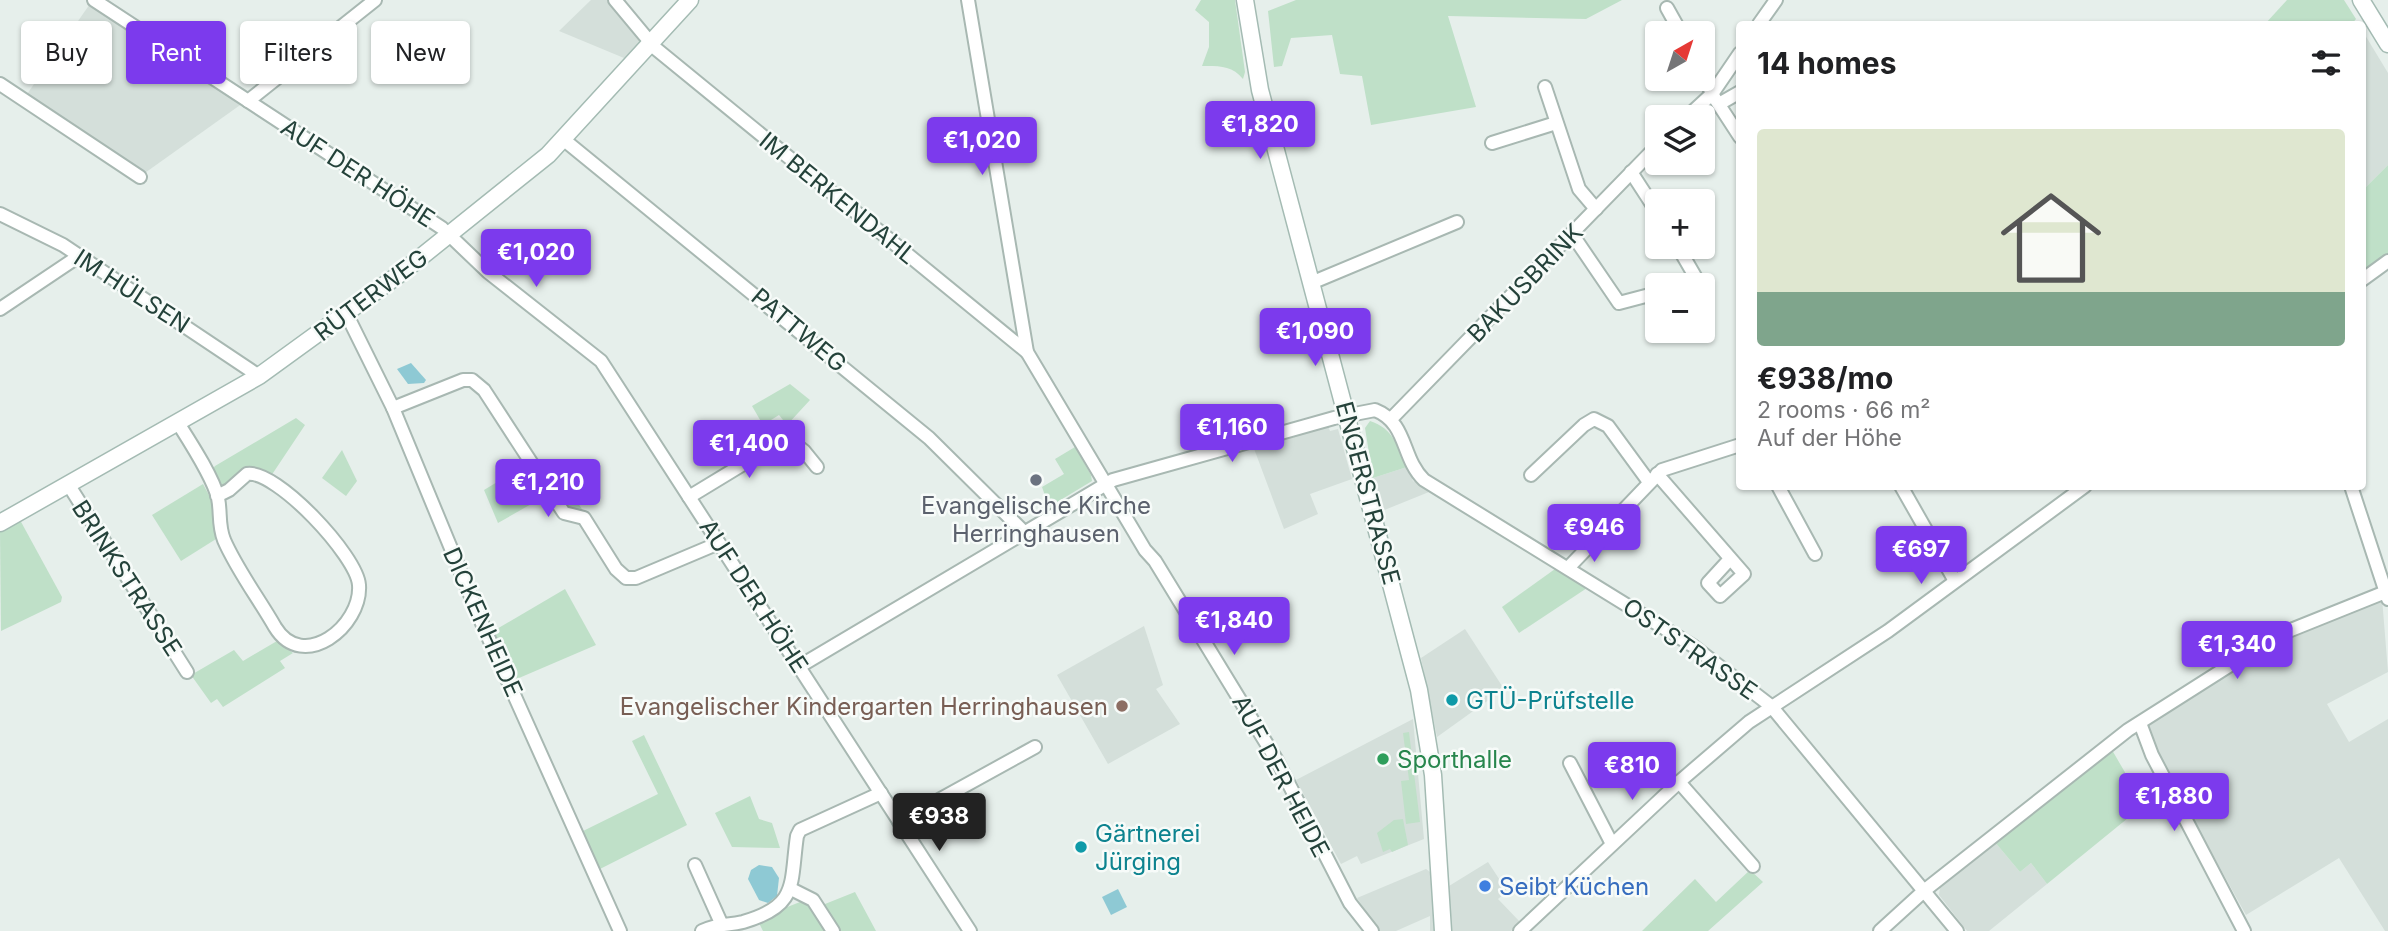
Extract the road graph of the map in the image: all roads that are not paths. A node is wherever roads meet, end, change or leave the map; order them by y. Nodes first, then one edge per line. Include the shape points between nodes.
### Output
1 (94, 0) edge
2 (375, 0) edge
3 (615, 0) edge
4 (690, 0) edge
5 (968, 0) edge
6 (1245, 0) edge
7 (1776, 0) edge
8 (2361, 0) edge
9 (1667, 8) dead end
10 (1674, 21) edge
11 (1761, 21) edge
12 (650, 42) junction
13 (2388, 44) edge
14 (1736, 60) edge
15 (0, 84) edge
16 (1545, 87) dead end
17 (1711, 91) edge
18 (1736, 93) edge
19 (1715, 99) junction
20 (248, 101) junction
21 (1706, 105) edge
22 (1556, 123) junction
23 (1736, 131) edge
24 (564, 139) junction
25 (1492, 144) dead end
26 (1645, 158) edge
27 (1632, 172) junction
28 (140, 177) dead end
29 (1645, 193) edge
30 (1596, 209) junction
31 (0, 214) edge
32 (1457, 222) dead end
33 (1572, 234) junction
34 (449, 236) junction
35 (79, 256) junction
36 (2388, 261) edge
37 (2366, 277) edge
38 (1311, 283) junction
39 (1645, 296) edge
40 (0, 309) edge
41 (346, 313) junction
42 (1027, 352) junction
43 (259, 376) junction
44 (393, 408) junction
45 (1347, 414) junction
46 (1391, 419) junction
47 (178, 423) junction
48 (1736, 447) edge
49 (817, 467) dead end
50 (1531, 475) dead end
51 (1653, 478) junction
52 (1105, 484) junction
53 (68, 485) junction
54 (1780, 490) edge
55 (1903, 490) edge
56 (2080, 490) edge
57 (2352, 490) edge
58 (217, 496) junction
59 (689, 497) junction
60 (0, 523) edge
61 (1024, 532) junction
62 (719, 543) junction
63 (1815, 554) dead end
64 (1730, 559) dead end
65 (1568, 568) junction
66 (1955, 581) junction
67 (2388, 594) edge
68 (800, 666) junction
69 (187, 672) dead end
70 (1771, 706) junction
71 (2140, 723) junction
72 (1035, 747) dead end
73 (1570, 763) dead end
74 (1679, 782) junction
75 (881, 793) junction
76 (899, 822) junction
77 (1612, 844) junction
78 (695, 865) dead end
79 (1753, 866) dead end
80 (791, 889) junction
81 (1925, 890) junction
82 (1440, 909) junction
83 (721, 923) junction
84 (620, 931) edge
85 (702, 931) edge
86 (833, 931) edge
87 (970, 931) edge
88 (1372, 931) edge
89 (1437, 931) edge
90 (1443, 931) edge
91 (1520, 931) edge
92 (1880, 931) edge
93 (1957, 931) edge
94 (2244, 931) edge

1 - 20 street, AUF DER HÖHE
2 - 20 street
3 - 12 street, IM BERKENDAHL
4 - 12 main road, RÜTERWEG
5 - 42 street, AUF DER HEIDE
6 - 38 main road, ENGERSTRASSE via 1260,90
7 - 11 street
8 - 13 main road
9 - 10 street
12 - 24 main road, RÜTERWEG
12 - 42 street, IM BERKENDAHL
14 - 19 street
15 - 28 street
16 - 22 street
17 - 19 street
18 - 19 street
19 - 21 street
19 - 23 street
20 - 34 street, AUF DER HÖHE
22 - 25 street
22 - 30 street via 1579,189
24 - 34 main road, RÜTERWEG
24 - 61 street, PATTWEG via 929,439
26 - 27 street, BAKUSBRINK
27 - 29 street
27 - 30 street, BAKUSBRINK
30 - 33 street, BAKUSBRINK
31 - 35 street, IM HÜLSEN
32 - 38 street
33 - 39 street via 1619,303
33 - 46 street, BAKUSBRINK
34 - 41 main road, RÜTERWEG
34 - 59 street, AUF DER HÖHE via 597,356
35 - 40 street
35 - 43 street, IM HÜLSEN
36 - 37 street
38 - 45 main road, ENGERSTRASSE
41 - 43 main road, RÜTERWEG
41 - 44 street, DICKENHEIDE
42 - 52 street, AUF DER HEIDE
43 - 47 main road, RÜTERWEG
44 - 62 street via 472,380 484,390 564,513 584,518 626,578 636,578
44 - 84 street, DICKENHEIDE via 481,621
45 - 46 street via 1375,410
45 - 52 street
45 - 82 main road, ENGERSTRASSE via 1424,718 1433,775
46 - 65 street, OSTSTRASSE via 1424,480
47 - 53 main road, RÜTERWEG
47 - 58 street
48 - 51 street
49 - 59 street via 782,434 773,446
50 - 51 street via 1594,419 1608,426
51 - 64 street
51 - 65 street
52 - 61 street
52 - 88 street, AUF DER HEIDE via 1254,720 1350,903
53 - 60 main road, RÜTERWEG
53 - 69 street, BRINKSTRASSE
54 - 63 street
55 - 66 street
56 - 66 street
57 - 67 street
58 - 58 street via 226,544 279,634 297,646 308,647 333,637 359,595 351,563 300,504 268,477 247,474
59 - 62 street, AUF DER HÖHE
61 - 68 street
62 - 68 street, AUF DER HÖHE
65 - 70 street, OSTSTRASSE via 1693,646
66 - 70 street
67 - 71 street via 2276,636
68 - 75 street, AUF DER HÖHE
70 - 74 street
70 - 81 street, OSTSTRASSE
71 - 81 street
71 - 94 street via 2152,755
72 - 76 street
73 - 77 street
74 - 77 street
74 - 79 street
75 - 76 street, AUF DER HÖHE
75 - 80 street via 800,830
76 - 87 street, AUF DER HÖHE
77 - 91 street
78 - 83 street
80 - 83 street via 782,904 742,922
80 - 86 street via 813,900
81 - 92 street
81 - 93 street, OSTSTRASSE
82 - 89 main road, ENGERSTRASSE
82 - 90 main road, ENGERSTRASSE
83 - 85 street

